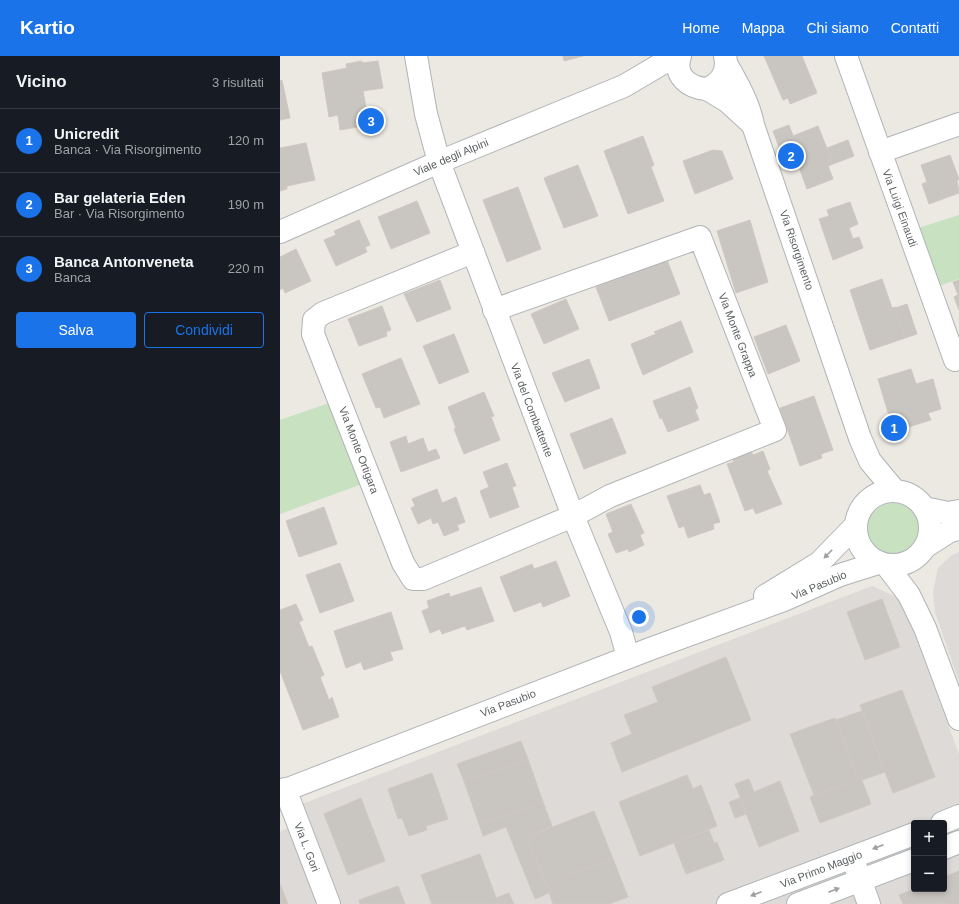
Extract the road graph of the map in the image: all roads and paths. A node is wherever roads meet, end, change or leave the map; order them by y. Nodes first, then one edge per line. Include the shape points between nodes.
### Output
1 (416, 56) edge
2 (675, 56) edge
3 (680, 56) edge
4 (846, 56) edge
5 (726, 61) edge
6 (682, 79) junction
7 (624, 86) junction
8 (707, 89) junction
9 (959, 124) edge
10 (753, 125) junction
11 (880, 152) junction
12 (439, 162) junction
13 (280, 232) edge
14 (473, 252) junction
15 (494, 310) junction
16 (957, 359) edge
17 (860, 438) junction
18 (895, 491) junction
19 (862, 506) junction
20 (924, 508) junction
21 (959, 511) edge
22 (573, 516) junction
23 (855, 526) junction
24 (959, 528) edge
25 (921, 552) junction
26 (882, 564) junction
27 (737, 616) junction
28 (925, 628) junction
29 (628, 657) junction
30 (959, 719) edge
31 (283, 790) edge
32 (959, 816) edge
33 (947, 821) edge
34 (911, 835) edge
35 (959, 842) edge
36 (947, 847) edge
37 (852, 857) junction
38 (911, 861) edge
39 (860, 881) junction
40 (329, 904) edge
41 (728, 904) edge
42 (798, 904) edge
43 (869, 904) edge

1 - 12 street, Via del Combattente via 426,114
2 - 7 street, Viale degli Alpini
3 - 6 street via 678,68
4 - 11 street, Via Luigi Einaudi
5 - 8 street, Via Risorgimento via 721,80
5 - 10 street, Via Risorgimento via 745,97
6 - 7 street, Viale degli Alpini via 655,79
6 - 8 street via 692,86
7 - 12 street, Viale degli Alpini
8 - 10 street via 728,101
9 - 11 street
10 - 17 street, Via Risorgimento
11 - 16 street, Via Luigi Einaudi
12 - 13 street, Viale degli Alpini
12 - 14 street, Via del Combattente
14 - 15 street, Via del Combattente
14 - 22 street, Via Monte Ortigara via 323,313 314,320 313,334 403,563 413,579 423,579
15 - 22 street, Via del Combattente
15 - 22 street, Via Monte Grappa via 700,237 775,430 610,496
17 - 18 street, Via Risorgimento via 870,460
17 - 19 street, Via Risorgimento via 866,468
18 - 19 street via 880,493
18 - 20 street via 917,500
19 - 23 street, Via Risorgimento
20 - 21 street via 948,513
20 - 25 street via 930,528
22 - 29 street, Via del Combattente
23 - 26 street via 861,548
23 -> 27 street, Via Pasubio via 819,563
24 - 25 street via 950,531
25 - 26 street via 903,564
25 - 28 street via 916,580
26 - 27 street, Via Pasubio via 840,575 784,600
26 - 28 street via 909,595
27 - 29 street, Via Pasubio
28 - 30 street
29 - 31 street, Via Pasubio
31 - 40 street, Via L. Gori
32 - 33 street
34 -> 37 street, Via Primo Maggio
35 - 36 street
37 - 39 street
37 -> 41 street, Via Primo Maggio
38 - 39 street
42 -> 39 street
39 - 43 street

